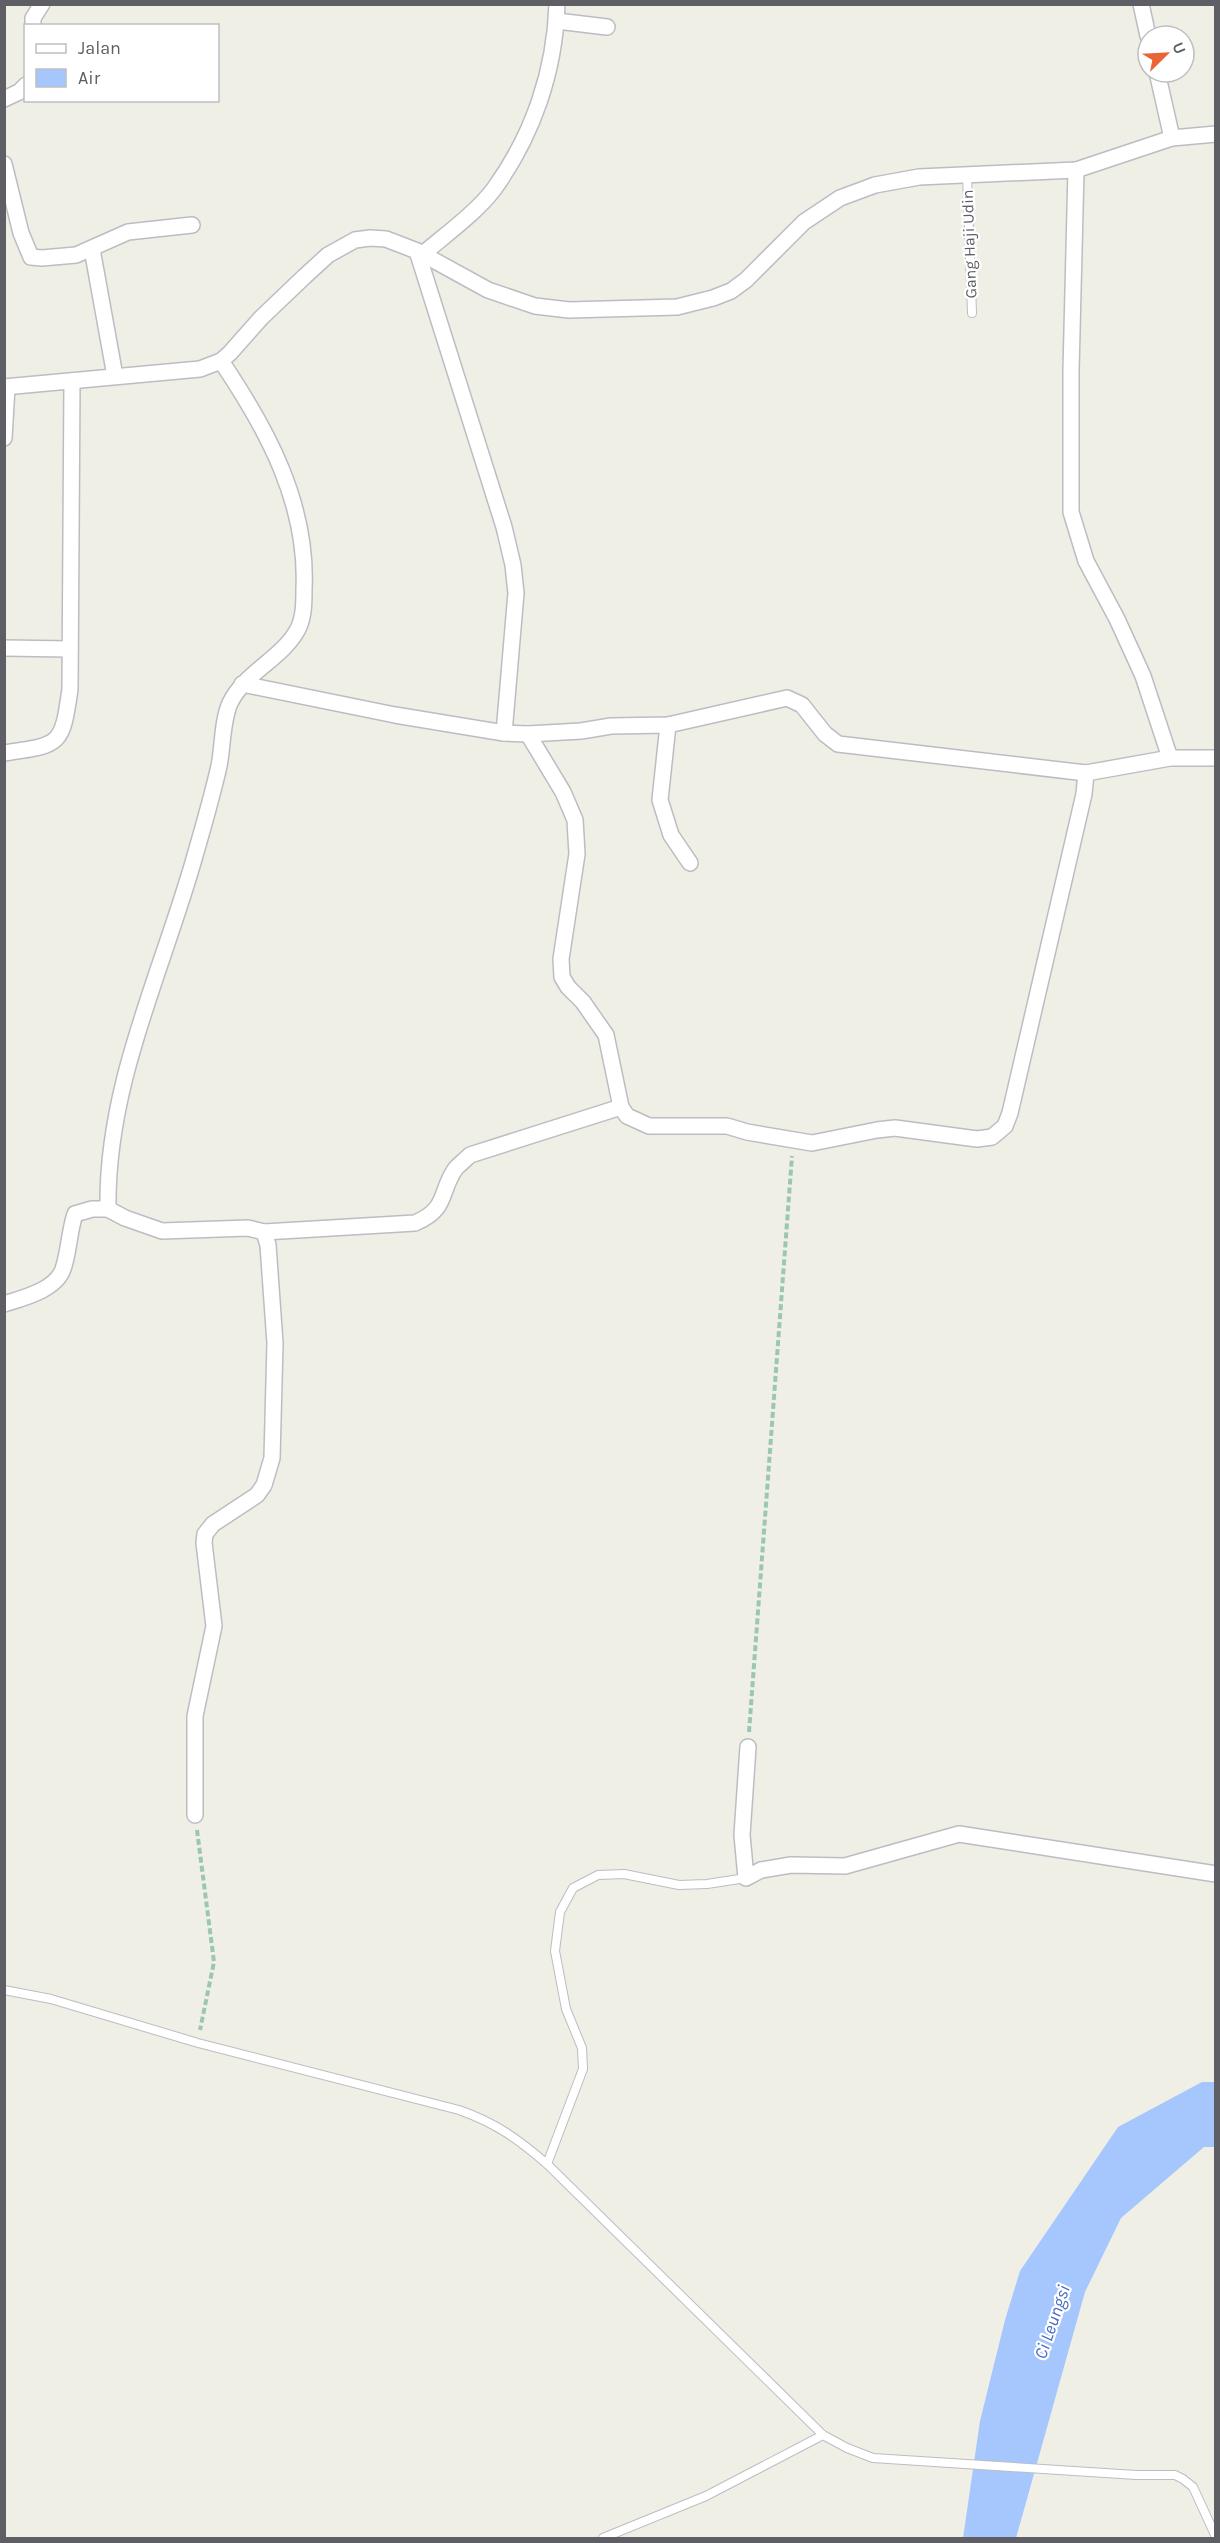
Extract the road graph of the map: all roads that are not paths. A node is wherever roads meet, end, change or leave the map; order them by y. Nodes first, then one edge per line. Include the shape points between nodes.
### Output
1 (42, 4) edge
2 (557, 4) edge
3 (1141, 4) edge
4 (557, 21) junction
5 (33, 24) edge
6 (1145, 24) edge
7 (607, 27) dead end
8 (1160, 84) edge
9 (24, 87) edge
10 (4, 99) edge
11 (1215, 134) edge
12 (1172, 138) junction
13 (4, 164) edge
14 (1076, 170) junction
15 (967, 175) junction
16 (192, 225) dead end
17 (92, 249) junction
18 (420, 253) junction
19 (972, 313) dead end
20 (221, 361) junction
21 (115, 376) junction
22 (72, 381) junction
23 (6, 387) edge
24 (4, 438) edge
25 (4, 648) edge
26 (70, 649) junction
27 (242, 684) junction
28 (668, 725) junction
29 (504, 733) junction
30 (528, 734) junction
31 (4, 753) edge
32 (1170, 758) junction
33 (1215, 758) edge
34 (1086, 773) junction
35 (690, 862) dead end
36 (621, 1107) junction
37 (108, 1209) junction
38 (264, 1232) junction
39 (4, 1305) edge
40 (748, 1747) road end
41 (195, 1815) road end
42 (1215, 1874) edge
43 (746, 1878) junction
44 (4, 1990) edge
45 (547, 2164) junction
46 (823, 2435) junction
47 (1215, 2536) edge
48 (603, 2538) edge

1 - 5 street
2 - 4 street
3 - 6 street
4 - 7 street
4 - 18 street via 546,81 534,119 519,148 493,190
8 - 12 street
9 - 10 street
11 - 12 street
12 - 14 street
13 - 17 street via 21,233 31,256 76,255
14 - 15 street
14 - 32 street via 1071,512 1086,561 1143,676
15 - 18 street via 919,177 875,185 840,198 804,222 731,291 677,307 569,310 535,306 488,290
15 - 19 lane, Gang Haji Udin
16 - 17 street via 128,232
17 - 21 street
18 - 20 street via 386,239 370,238 344,245 305,276
18 - 29 street via 513,565 515,602
20 - 21 street via 200,369
20 - 27 street via 262,426 278,461 297,513 305,573 299,627 285,646
21 - 22 street
22 - 23 street
22 - 26 street
23 - 24 street
25 - 26 street
26 - 31 street via 65,726 57,739 43,748
27 - 29 street
27 - 37 street via 230,704 219,766 194,859 121,1089 109,1159
28 - 30 street
28 - 34 street via 787,698 802,705 838,744
28 - 35 street via 660,800 671,835
29 - 30 street
30 - 36 street via 575,820 577,854 561,959 562,977 606,1035
32 - 33 street
32 - 34 street
34 - 36 street via 1045,969 1005,1126 992,1137 977,1139 895,1128 825,1142 804,1142 727,1126 649,1126 627,1116
36 - 38 street via 470,1155 456,1168 446,1193 427,1218
37 - 38 street via 162,1231 248,1228
37 - 39 street via 75,1214 63,1271 52,1284
38 - 41 street via 274,1342 272,1458 257,1496 213,1524 205,1534 214,1626 195,1716
40 - 43 street via 742,1835
42 - 43 street via 959,1834 845,1866 802,1864 761,1870
43 - 45 lane via 679,1885 624,1874 598,1875 573,1887 560,1912 555,1951 566,2009 582,2048 583,2069
44 - 45 lane via 51,1999 198,2043 459,2110 486,2119 517,2138
45 - 46 lane
46 - 47 lane via 873,2458 1175,2475 1192,2487
46 - 48 lane via 706,2496

